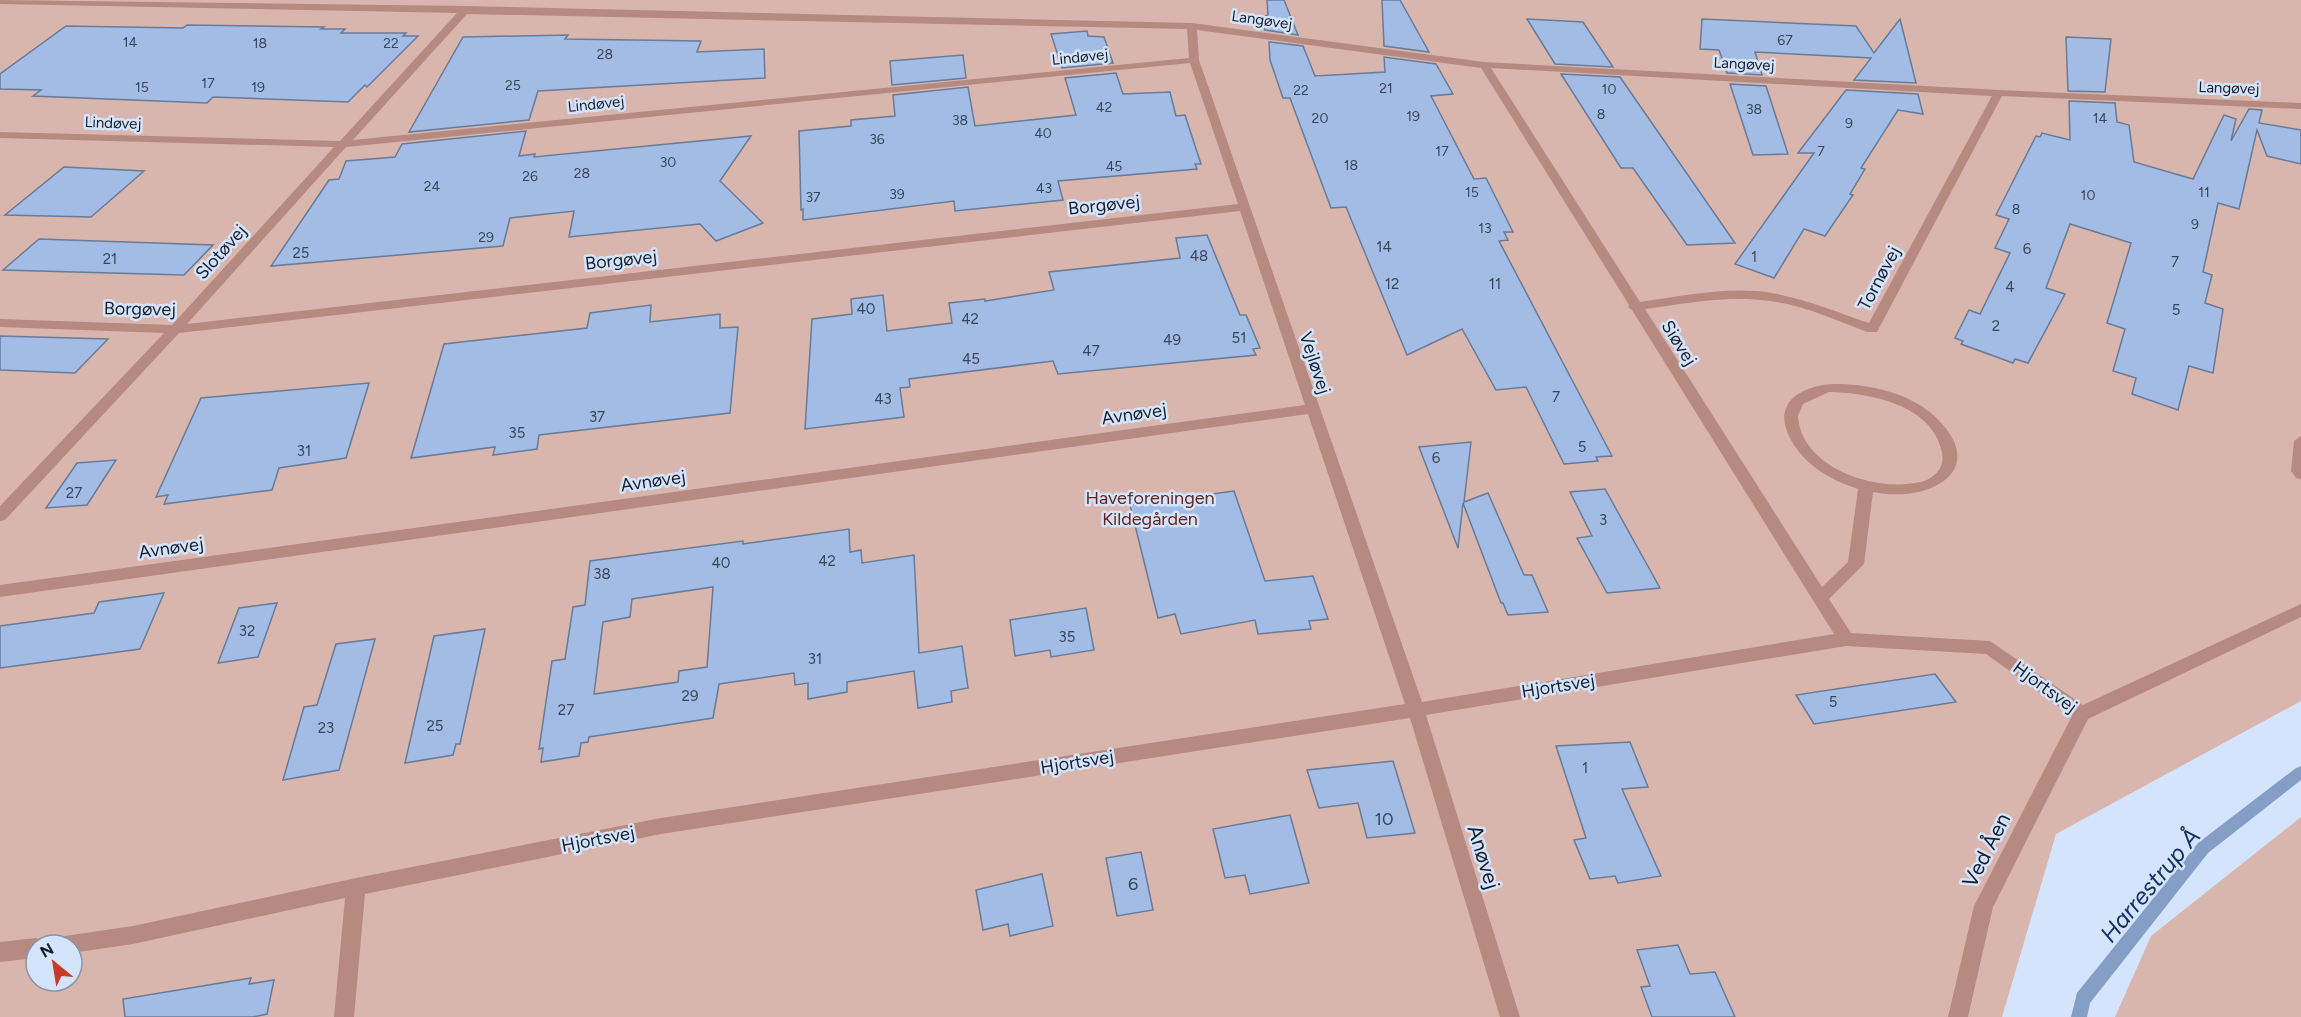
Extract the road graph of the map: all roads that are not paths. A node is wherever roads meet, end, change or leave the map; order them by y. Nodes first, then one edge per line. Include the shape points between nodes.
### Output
1 (0, 0) edge
2 (466, 9) junction
3 (1192, 26) junction
4 (1194, 60) junction
5 (1484, 65) junction
6 (1999, 93) junction
7 (2301, 106) edge
8 (0, 135) edge
9 (344, 144) junction
10 (1245, 207) junction
11 (1634, 307) junction
12 (0, 323) edge
13 (175, 329) junction
14 (1311, 409) junction
15 (2301, 441) edge
16 (2301, 474) edge
17 (1866, 486) junction
18 (0, 516) edge
19 (0, 591) edge
20 (1820, 598) junction
21 (2301, 610) edge
22 (1846, 639) junction
23 (1416, 710) junction
24 (2082, 714) junction
25 (356, 887) junction
26 (84, 942) edge
27 (24, 949) edge
28 (0, 952) edge
29 (344, 1017) edge
30 (1510, 1017) edge
31 (1958, 1017) edge

1 - 2 lane, Langøvej
2 - 3 lane, Langøvej
2 - 9 lane, Slotøvej
3 - 4 lane, Vejløvej
3 - 5 lane, Langøvej
4 - 9 lane, Lindøvej
4 - 10 lane, Vejløvej
5 - 6 lane, Langøvej
5 - 11 lane, Siøvej
6 - 7 lane, Langøvej
6 - 11 lane, Tornøvej via 1872,329 1812,307 1770,297 1722,295
8 - 9 lane, Lindøvej
9 - 13 lane, Slotøvej
10 - 13 lane, Borgøvej
10 - 14 lane, Vejløvej
11 - 20 lane, Siøvej
12 - 13 lane, Borgøvej
13 - 18 lane, Slotøvej
14 - 19 lane, Avnøvej
14 - 23 lane, Vejløvej
15 - 16 lane
17 - 17 lane via 1829,470 1796,441 1790,419 1801,398 1828,388 1870,391 1907,404 1930,419 1945,436 1952,454 1949,467 1938,480 1922,488
17 - 20 lane via 1856,564
20 - 22 lane, Siøvej
21 - 24 lane
22 - 23 lane, Hjortsvej
22 - 24 lane, Hjortsvej via 1990,648
23 - 25 lane, Hjortsvej via 661,826
23 - 30 lane, Anøvej
24 - 31 lane, Ved Åen via 1984,906
25 - 26 lane, Hjortsvej via 134,935
25 - 29 lane
27 - 28 lane

